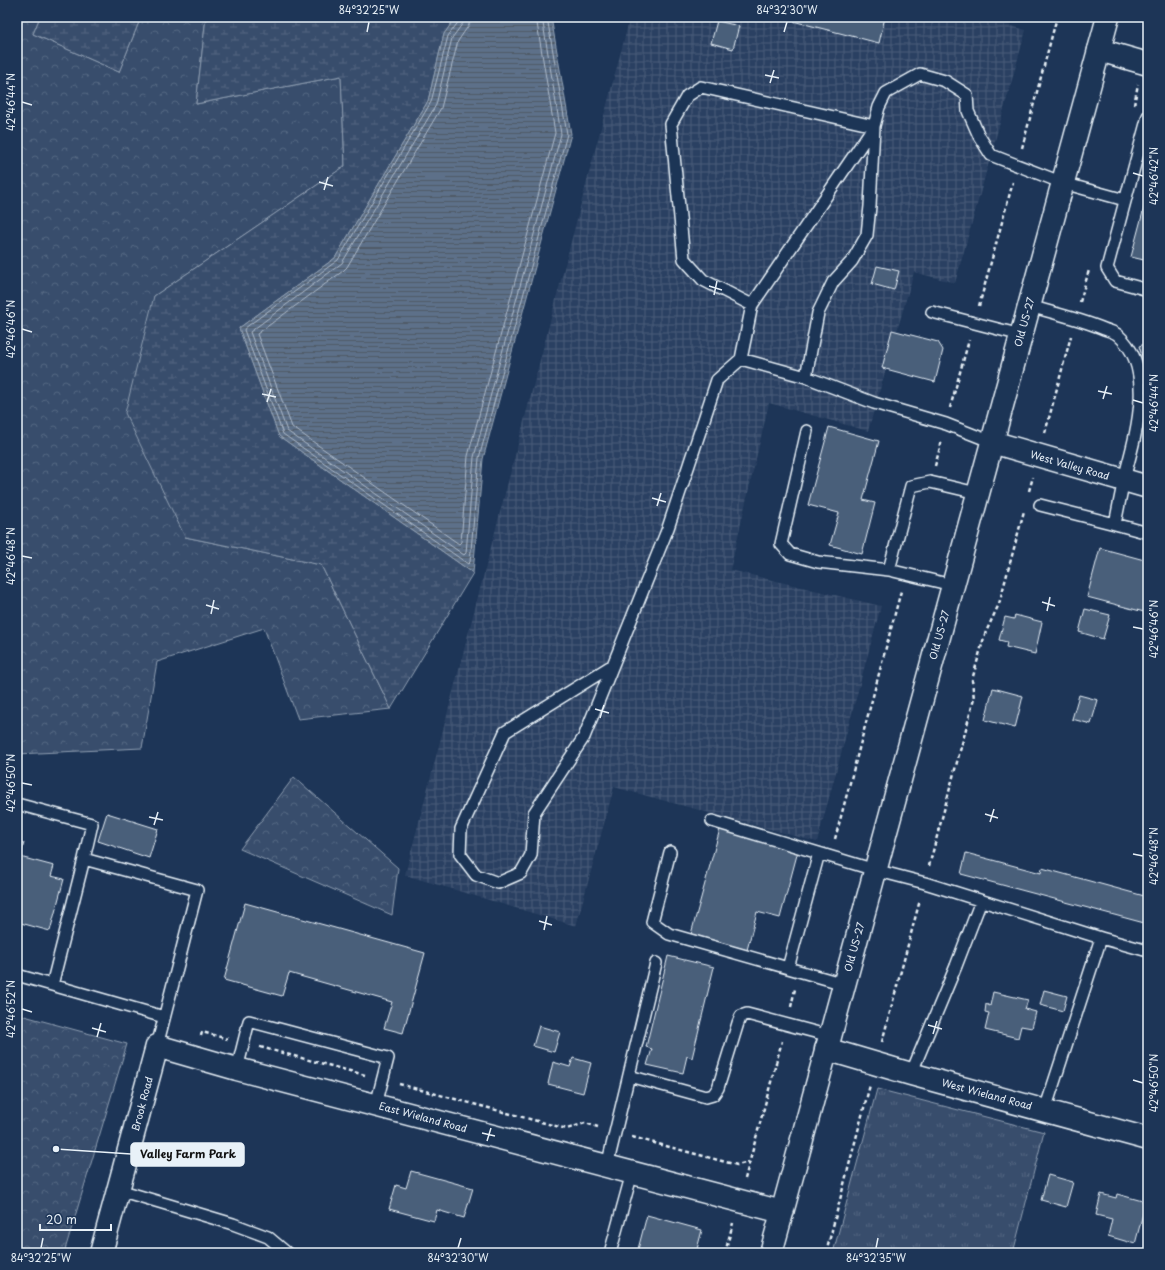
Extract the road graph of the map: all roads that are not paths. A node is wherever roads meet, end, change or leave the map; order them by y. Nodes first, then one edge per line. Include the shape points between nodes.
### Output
1 (1108, 17) edge
2 (1099, 50) junction
3 (1145, 63) edge
4 (1148, 116) edge
5 (874, 126) junction
6 (1062, 183) junction
7 (1125, 200) junction
8 (1148, 290) edge
9 (752, 305) junction
10 (1029, 306) junction
11 (932, 312) dead end
12 (1021, 335) junction
13 (741, 359) junction
14 (806, 377) junction
15 (807, 431) dead end
16 (992, 442) junction
17 (1124, 480) junction
18 (1148, 487) edge
19 (977, 493) junction
20 (1040, 506) dead end
21 (1115, 524) junction
22 (1148, 533) edge
23 (889, 570) junction
24 (952, 585) junction
25 (613, 665) junction
26 (17, 804) edge
27 (712, 821) dead end
28 (670, 852) dead end
29 (819, 853) junction
30 (84, 859) junction
31 (875, 870) junction
32 (981, 901) junction
33 (1101, 938) junction
34 (1148, 951) edge
35 (656, 963) dead end
36 (788, 968) junction
37 (17, 975) edge
38 (844, 984) junction
39 (52, 985) junction
40 (164, 1017) junction
41 (828, 1043) junction
42 (157, 1046) junction
43 (237, 1069) junction
44 (911, 1074) junction
45 (629, 1076) junction
46 (376, 1105) junction
47 (1045, 1110) junction
48 (1148, 1139) edge
49 (607, 1166) junction
50 (632, 1173) junction
51 (119, 1190) junction
52 (782, 1212) junction
53 (101, 1253) edge
54 (287, 1253) edge
55 (610, 1253) edge
56 (771, 1253) edge

1 - 2 street, Old US-27
2 - 3 street
2 - 6 street, Old US-27
4 - 7 lane
5 - 6 lane via 886,93 920,74 945,81 967,95 968,111 991,156
5 - 9 lane
5 - 9 lane via 701,87 687,96 671,124 684,260 703,280
5 - 14 lane via 867,235 852,261 833,282 818,313
6 - 7 lane
6 - 10 street, Old US-27
7 - 8 lane via 1106,268 1115,281
9 - 13 lane
10 - 12 street, Old US-27
10 - 17 lane via 1096,325 1117,334 1132,351 1139,376 1140,405
11 - 12 lane
12 - 16 street, Old US-27
13 - 14 lane
13 - 25 lane via 717,380 668,528
14 - 16 lane via 874,403 946,424
15 - 23 lane via 781,544 790,554 818,562
16 - 17 street, West Valley Road
16 - 19 street, Old US-27
17 - 18 street, West Valley Road
17 - 21 lane
19 - 23 lane via 930,482 911,486
19 - 24 street, Old US-27
20 - 21 lane
21 - 22 lane
23 - 24 lane
24 - 31 street, Old US-27
25 - 25 lane via 584,737 534,813 531,855 521,873 498,883 476,875 460,854 461,828 505,732
26 - 30 lane via 92,824
27 - 29 lane
28 - 36 lane via 652,922 669,934
29 - 31 lane
29 - 36 lane
30 - 39 lane
30 - 40 lane via 197,890
31 - 32 lane
31 - 38 street, Old US-27
32 - 33 lane
32 - 44 lane
33 - 34 lane
33 - 47 lane
35 - 45 lane
36 - 38 lane
37 - 39 lane
38 - 41 street, Old US-27
39 - 40 lane
40 - 42 lane
41 - 44 street, West Wieland Road
41 - 45 lane via 786,1025 747,1014 741,1016 738,1023 718,1088 713,1095 706,1098
41 - 52 street, Old US-27
42 - 43 street, East Wieland Road
42 - 51 street, Brook Road
43 - 46 street, East Wieland Road
43 - 46 lane via 249,1021 388,1058
44 - 47 street, West Wieland Road
45 - 49 lane
46 - 49 street, East Wieland Road
47 - 48 street, West Wieland Road
49 - 50 street, East Wieland Road
50 - 52 street, East Wieland Road
50 - 55 lane
51 - 53 street, Brook Road
51 - 54 lane via 234,1224 268,1237
52 - 56 street, Old US-27

